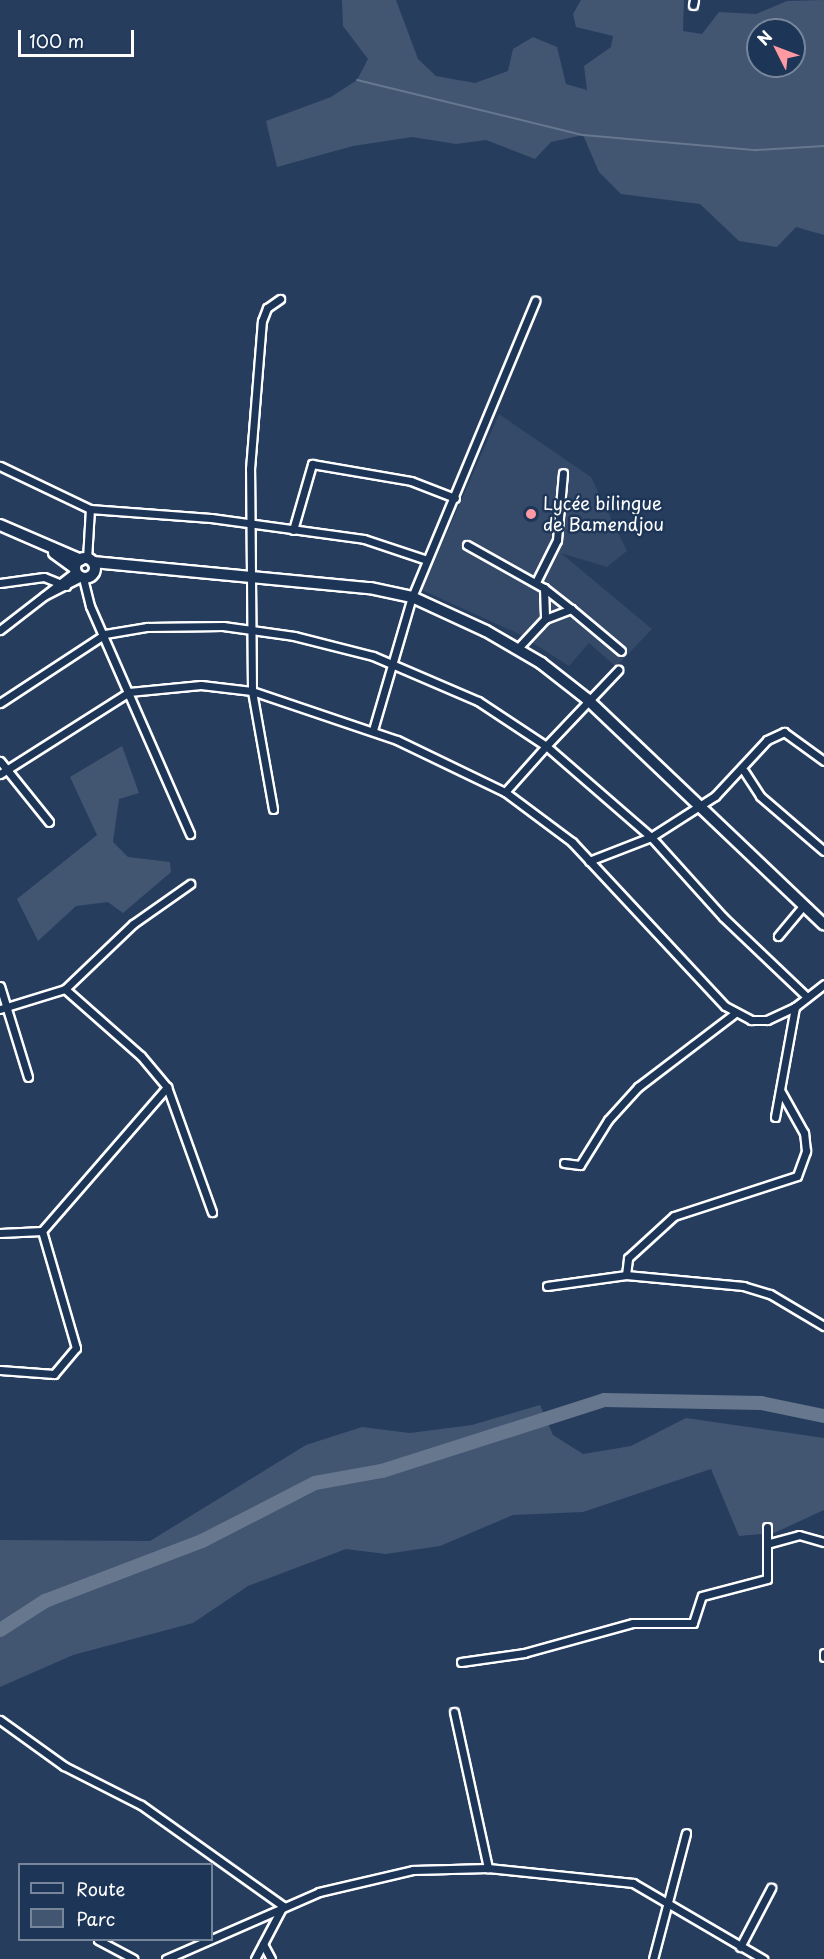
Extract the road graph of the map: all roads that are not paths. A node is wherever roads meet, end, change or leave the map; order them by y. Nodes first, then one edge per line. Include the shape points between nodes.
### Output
1 (280, 299) dead end
2 (535, 301) dead end
3 (0, 466) edge
4 (564, 473) dead end
5 (455, 498) junction
6 (90, 509) junction
7 (251, 524) junction
8 (0, 525) edge
9 (293, 530) junction
10 (467, 545) dead end
11 (427, 560) junction
12 (84, 569) junction
13 (248, 573) junction
14 (60, 579) junction
15 (536, 582) junction
16 (0, 583) edge
17 (66, 586) junction
18 (544, 588) junction
19 (42, 597) junction
20 (412, 597) junction
21 (571, 609) junction
22 (546, 619) junction
23 (0, 630) edge
24 (249, 630) junction
25 (105, 634) junction
26 (518, 648) junction
27 (621, 651) dead end
28 (393, 665) junction
29 (618, 670) dead end
30 (252, 691) junction
31 (129, 692) junction
32 (587, 699) junction
33 (0, 703) edge
34 (373, 730) junction
35 (546, 746) junction
36 (0, 761) edge
37 (824, 761) edge
38 (744, 771) junction
39 (3, 772) edge
40 (505, 792) junction
41 (698, 807) junction
42 (273, 809) dead end
43 (49, 822) dead end
44 (190, 834) dead end
45 (651, 837) junction
46 (824, 851) edge
47 (589, 861) junction
48 (190, 884) dead end
49 (803, 906) junction
50 (824, 925) edge
51 (778, 936) dead end
52 (824, 984) edge
53 (0, 986) edge
54 (65, 989) junction
55 (807, 997) junction
56 (9, 1006) junction
57 (795, 1007) junction
58 (0, 1008) edge
59 (735, 1013) junction
60 (28, 1077) dead end
61 (167, 1086) junction
62 (780, 1090) junction
63 (775, 1117) dead end
64 (564, 1163) dead end
65 (212, 1212) dead end
66 (42, 1231) junction
67 (0, 1233) edge
68 (626, 1275) junction
69 (547, 1286) dead end
70 (824, 1326) edge
71 (0, 1370) edge
72 (767, 1527) dead end
73 (824, 1542) edge
74 (770, 1543) junction
75 (460, 1662) dead end
76 (454, 1712) dead end
77 (0, 1720) edge
78 (686, 1833) dead end
79 (488, 1868) junction
80 (771, 1888) dead end
81 (283, 1906) junction
82 (670, 1906) junction
83 (213, 1938) edge
84 (100, 1941) edge
85 (206, 1941) edge
86 (263, 1944) junction
87 (740, 1947) junction
88 (133, 1959) edge
89 (166, 1959) edge
90 (255, 1959) edge
91 (271, 1959) edge
92 (653, 1959) edge
93 (763, 1959) edge

1 - 7 street via 267,308 262,321 250,450
2 - 5 street
3 - 6 street
4 - 15 street via 557,540
5 - 9 street via 411,482 312,464
5 - 11 street
6 - 7 street
6 - 12 street
7 - 9 street
7 - 13 street
8 - 12 main road
9 - 11 street via 393,545
10 - 15 street
11 - 20 street
12 - 13 main road via 110,565
12 - 14 street
12 - 17 street
12 - 25 street
13 - 20 main road
13 - 24 street
14 - 16 street
14 - 17 street
14 - 19 street
15 - 18 street
17 - 19 street
18 - 21 street
18 - 22 street
19 - 23 street
20 - 26 main road
20 - 28 street
21 - 22 street
21 - 27 street
22 - 26 street
24 - 25 street via 183,624
24 - 28 street via 319,642
24 - 30 street
25 - 31 street
25 - 33 street
26 - 32 main road
28 - 34 street
28 - 35 street via 478,700
29 - 32 street
30 - 31 street via 201,685
30 - 34 street
30 - 42 street
31 - 39 street
31 - 44 street
32 - 35 street
32 - 41 main road
34 - 40 street
35 - 40 street
35 - 45 street
36 - 39 street
37 - 38 street via 784,732 767,740
38 - 41 street
38 - 46 street via 760,796
39 - 43 street
40 - 47 street
41 - 45 street
41 - 49 main road
45 - 47 street
45 - 55 street via 723,917
47 - 59 street
48 - 54 street via 133,924
49 - 50 main road
49 - 51 street
52 - 55 street
53 - 56 street
54 - 56 street
54 - 61 street
55 - 57 street
56 - 58 street
56 - 60 street
57 - 59 street via 767,1020
57 - 62 street
59 - 64 street via 638,1087 608,1120 580,1165
61 - 65 street
61 - 66 street
62 - 63 street
62 - 68 street via 804,1133 806,1151 797,1176 674,1216 628,1258
66 - 67 street
66 - 71 street via 75,1348 54,1374
68 - 69 street
68 - 70 street via 752,1289
72 - 74 street
73 - 74 street via 800,1535
74 - 75 street via 767,1579 702,1596 693,1623 633,1623 524,1653
76 - 79 street
77 - 81 street via 64,1766 141,1805
78 - 82 street
79 - 81 street via 413,1870
79 - 82 street via 633,1883
80 - 87 street
81 - 83 street
81 - 86 street
82 - 87 street
82 - 92 street
84 - 88 street
85 - 89 street
86 - 90 street
86 - 91 street
87 - 93 street

